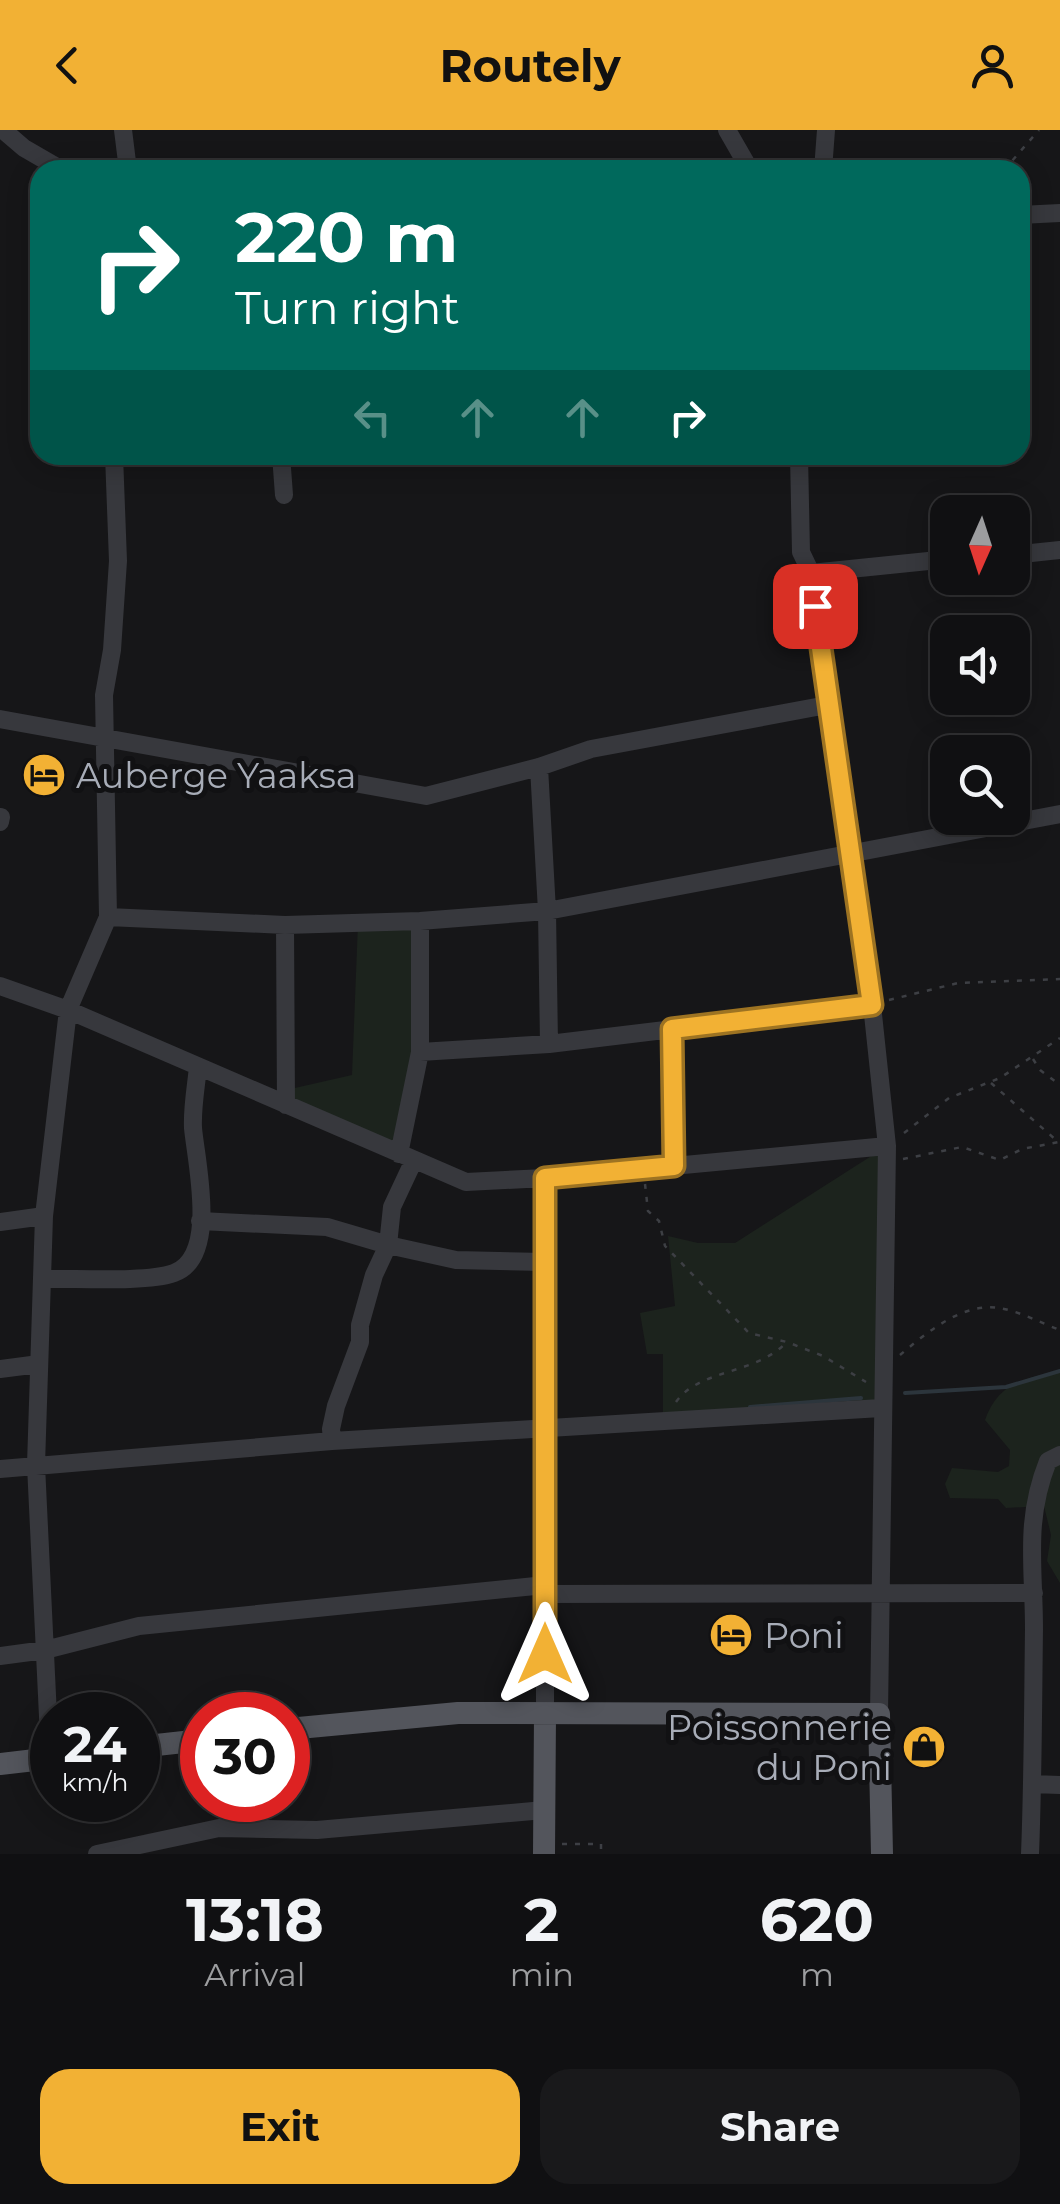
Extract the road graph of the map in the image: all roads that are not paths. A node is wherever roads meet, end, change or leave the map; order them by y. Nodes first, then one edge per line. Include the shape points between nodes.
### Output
1 (3, 130) edge
2 (123, 130) edge
3 (727, 130) edge
4 (826, 130) edge
5 (45, 160) edge
6 (127, 160) edge
7 (744, 160) edge
8 (824, 160) edge
9 (1060, 213) edge
10 (1030, 214) edge
11 (114, 465) edge
12 (282, 465) edge
13 (800, 465) edge
14 (284, 496) dead end
15 (1060, 550) edge
16 (1030, 553) edge
17 (930, 561) edge
18 (811, 574) junction
19 (827, 705) junction
20 (0, 719) edge
21 (107, 740) junction
22 (539, 767) junction
23 (1060, 814) edge
24 (850, 856) junction
25 (547, 911) junction
26 (108, 918) junction
27 (420, 921) junction
28 (285, 925) junction
29 (0, 986) edge
30 (872, 1005) junction
31 (68, 1010) junction
32 (672, 1029) junction
33 (549, 1044) junction
34 (420, 1052) junction
35 (198, 1066) junction
36 (286, 1104) junction
37 (887, 1153) junction
38 (407, 1157) junction
39 (674, 1166) junction
40 (545, 1178) junction
41 (44, 1216) junction
42 (200, 1221) junction
43 (0, 1222) edge
44 (388, 1246) junction
45 (545, 1262) junction
46 (42, 1279) junction
47 (39, 1364) junction
48 (0, 1369) edge
49 (881, 1408) junction
50 (546, 1429) junction
51 (332, 1441) junction
52 (1060, 1455) edge
53 (36, 1465) junction
54 (0, 1469) edge
55 (545, 1589) junction
56 (1034, 1592) junction
57 (881, 1595) junction
58 (45, 1650) junction
59 (0, 1656) edge
60 (47, 1692) edge
61 (545, 1714) junction
62 (879, 1714) junction
63 (310, 1727) edge
64 (30, 1760) edge
65 (0, 1764) edge
66 (1032, 1784) junction
67 (1060, 1786) edge
68 (544, 1810) junction
69 (544, 1849) edge
70 (97, 1854) edge
71 (882, 1854) edge
72 (1030, 1854) edge

1 - 5 street
2 - 6 street
3 - 7 street
4 - 8 street
9 - 10 street
11 - 21 street via 118,561 104,694
12 - 14 street
13 - 18 street via 801,552
15 - 16 street
17 - 18 street
18 - 19 street
19 - 22 street via 590,749
19 - 24 street
20 - 21 street
21 - 22 street via 426,796
21 - 26 street
22 - 25 street
23 - 24 street
24 - 25 street
24 - 30 street
25 - 27 street
25 - 33 street
26 - 28 street
26 - 31 street
27 - 28 street
27 - 34 street
28 - 36 street
29 - 31 street
30 - 32 street
30 - 37 street
31 - 35 street
31 - 41 street
32 - 33 street
32 - 39 street
33 - 34 street
34 - 38 street
35 - 36 street
35 - 42 street via 193,1114
36 - 38 street
37 - 39 street
37 - 49 street
38 - 40 street via 466,1182
38 - 44 street
39 - 40 street
40 - 45 street
41 - 43 street
41 - 46 street
42 - 44 street via 328,1227
42 - 46 street via 193,1255 173,1274
44 - 45 street via 456,1260
44 - 51 street via 336,1406
45 - 50 street
46 - 47 street
47 - 48 street
47 - 53 street
49 - 50 street via 676,1411
49 - 57 street
50 - 51 street
50 - 55 street
51 - 53 street
52 - 56 street via 1048,1461 1033,1505
53 - 54 street
53 - 58 street
55 - 57 street
55 - 58 street via 139,1626
55 - 61 street
56 - 57 street
56 - 66 street
57 - 62 street
58 - 59 street
58 - 60 street
61 - 62 main road
61 - 63 main road via 458,1713
61 - 68 main road
62 - 71 main road
64 - 65 main road
66 - 67 street
66 - 72 street
68 - 69 main road
68 - 70 street via 317,1830 219,1828

